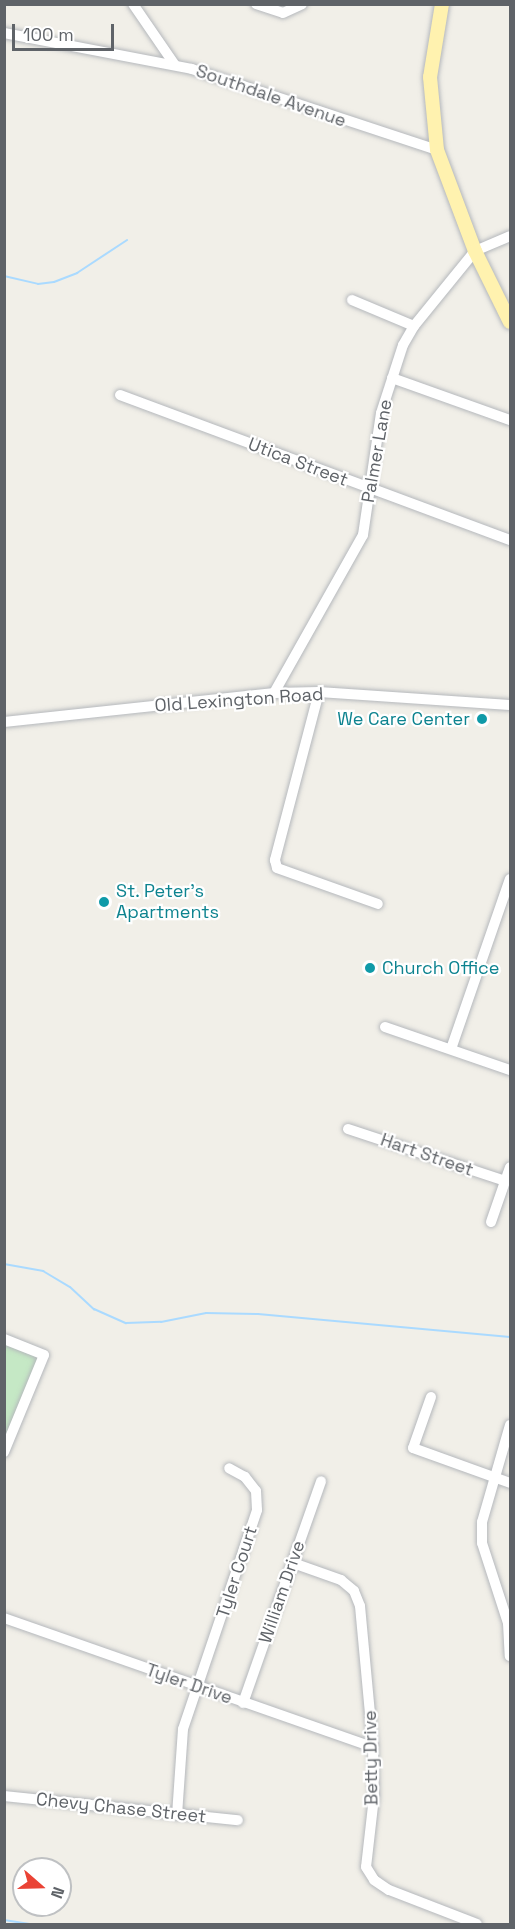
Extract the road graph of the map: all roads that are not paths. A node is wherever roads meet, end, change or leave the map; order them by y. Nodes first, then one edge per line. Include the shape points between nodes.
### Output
1 (133, 4) edge
2 (256, 4) edge
3 (302, 4) edge
4 (442, 4) edge
5 (4, 33) edge
6 (175, 65) junction
7 (437, 150) junction
8 (510, 236) edge
9 (475, 251) junction
10 (352, 300) dead end
11 (510, 322) edge
12 (414, 326) junction
13 (392, 378) junction
14 (120, 395) dead end
15 (510, 420) edge
16 (369, 490) junction
17 (510, 540) edge
18 (319, 692) junction
19 (274, 693) junction
20 (510, 705) edge
21 (4, 722) edge
22 (510, 878) edge
23 (378, 904) dead end
24 (385, 1027) dead end
25 (451, 1049) junction
26 (510, 1070) edge
27 (348, 1129) dead end
28 (510, 1167) edge
29 (505, 1181) junction
30 (491, 1222) dead end
31 (4, 1339) edge
32 (431, 1397) dead end
33 (510, 1425) edge
34 (4, 1452) edge
35 (229, 1468) dead end
36 (492, 1476) junction
37 (321, 1481) dead end
38 (510, 1483) edge
39 (293, 1563) junction
40 (4, 1618) edge
41 (509, 1623) edge
42 (510, 1656) edge
43 (199, 1688) junction
44 (243, 1703) junction
45 (373, 1747) junction
46 (4, 1796) edge
47 (177, 1815) junction
48 (238, 1820) dead end
49 (477, 1924) edge

1 - 6 street, Southdale Avenue
2 - 3 street via 283,13
4 - 7 main road via 430,77
5 - 6 street
6 - 7 street, Southdale Avenue
7 - 9 main road
8 - 9 street, Palmer Lane
9 - 11 main road
9 - 12 street, Palmer Lane
10 - 12 street
12 - 13 street, Palmer Lane
13 - 15 street
13 - 16 street, Palmer Lane via 381,413
14 - 16 street, Utica Street
16 - 17 street, Utica Street
16 - 19 street, Palmer Lane via 358,547
18 - 19 street, Old Lexington Road
18 - 20 street, Old Lexington Road
18 - 23 street via 275,860 277,868
19 - 21 street, Old Lexington Road
22 - 25 street
24 - 25 street
25 - 26 street
27 - 29 street, Hart Street
28 - 29 street
29 - 30 street
31 - 34 street via 44,1355
32 - 36 street via 413,1448
33 - 36 street
35 - 43 street, Tyler Court via 245,1477 256,1491 257,1510
36 - 38 street
36 - 41 street via 482,1522 482,1543
37 - 39 street, William Drive
39 - 44 street, William Drive
39 - 45 street, Betty Drive via 341,1580 354,1591 360,1606
40 - 43 street, Tyler Drive
41 - 42 street
43 - 44 street, Tyler Drive
43 - 47 street, Tyler Court via 183,1730
44 - 45 street, Tyler Drive
45 - 49 street, Betty Drive via 374,1797 366,1867 374,1881
46 - 47 street, Chevy Chase Street
47 - 48 street, Chevy Chase Street

